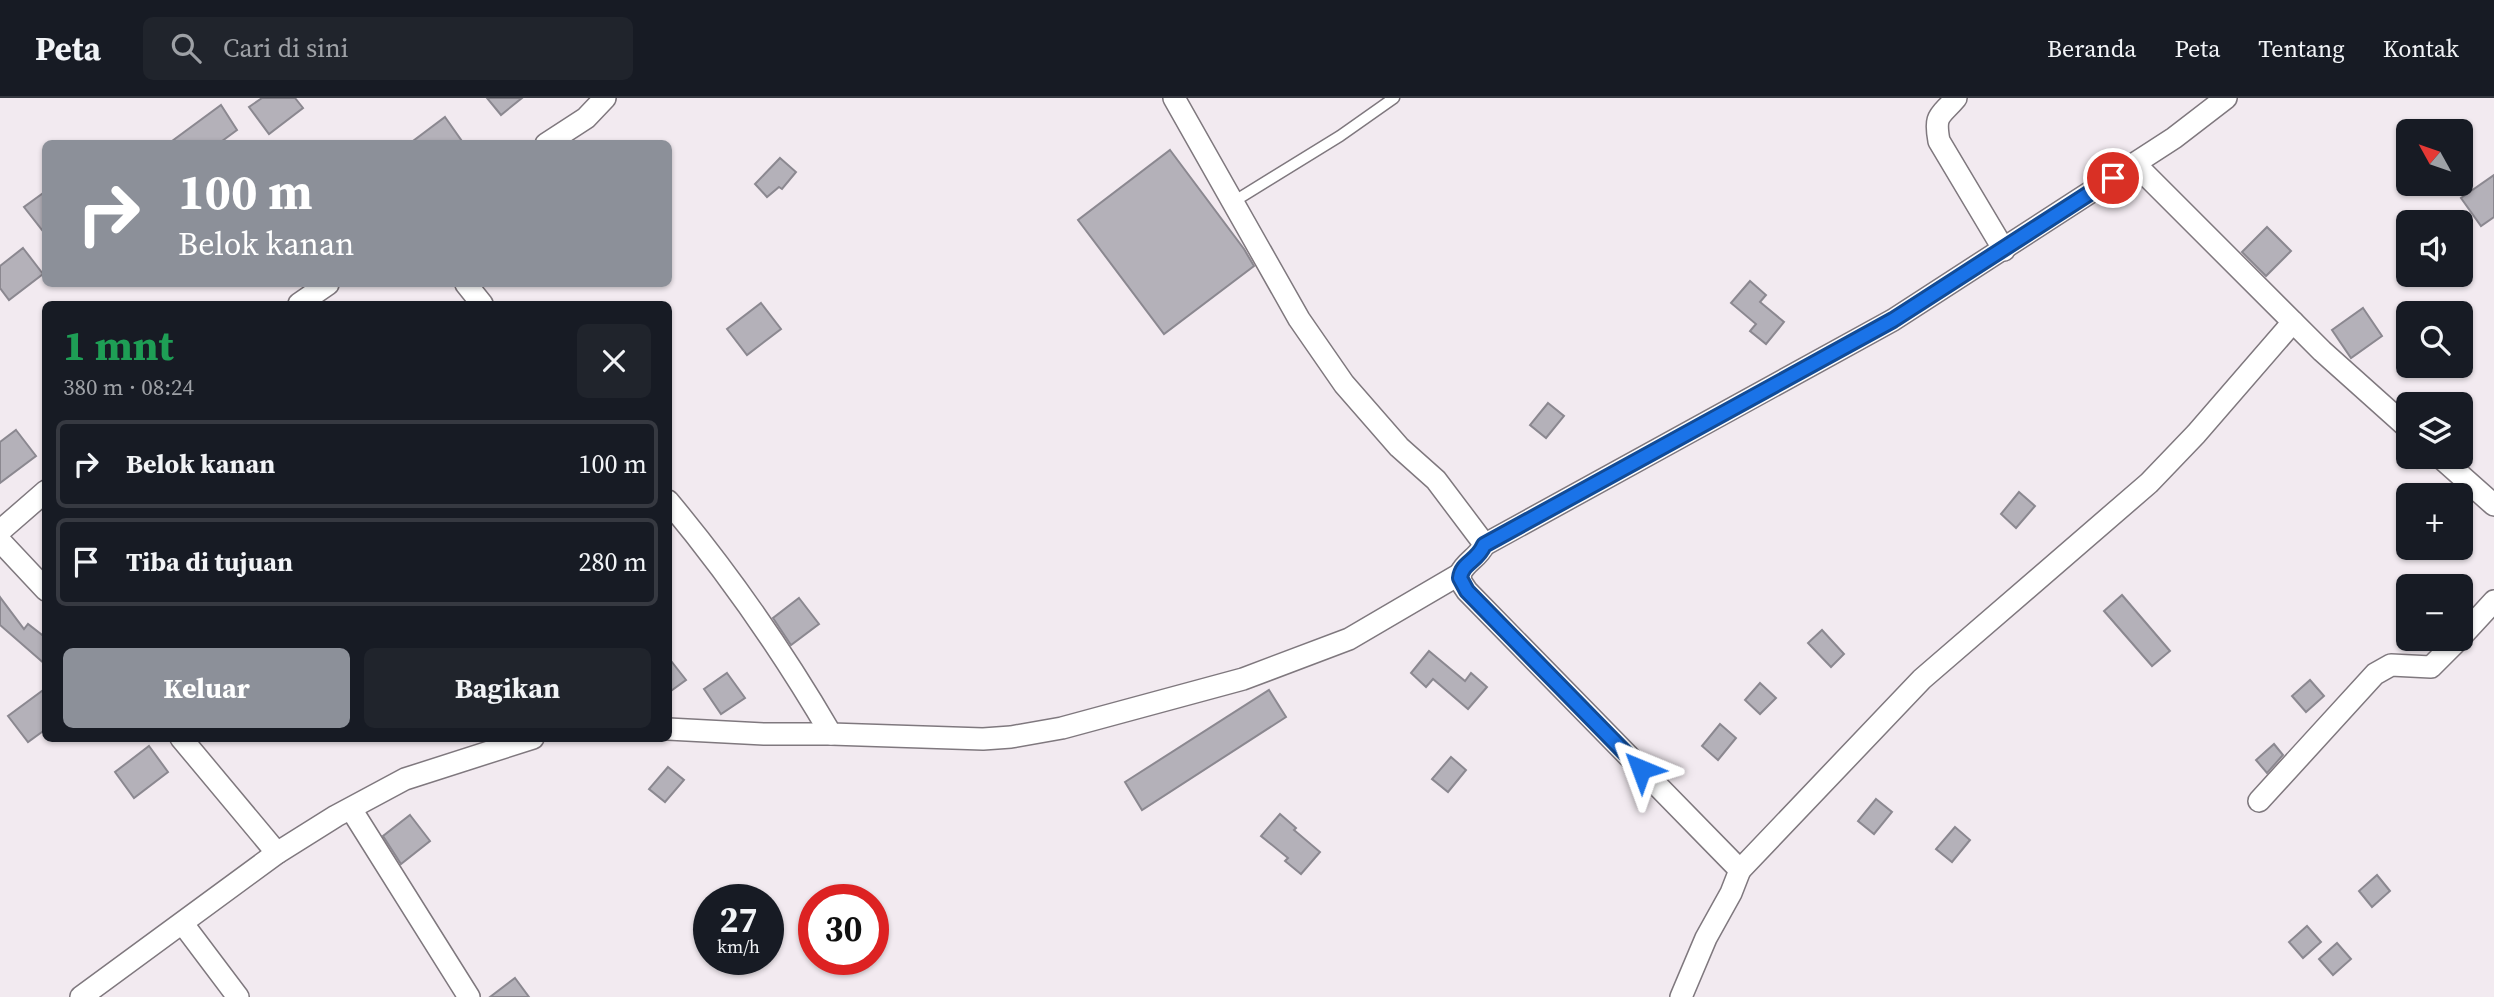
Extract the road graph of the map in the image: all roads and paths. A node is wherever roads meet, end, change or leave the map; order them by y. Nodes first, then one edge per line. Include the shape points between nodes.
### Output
1 (605, 98) edge
2 (1174, 98) edge
3 (1394, 98) edge
4 (1956, 98) edge
5 (2226, 98) edge
6 (552, 140) edge
7 (2135, 164) junction
8 (1233, 202) junction
9 (2004, 250) junction
10 (324, 287) edge
11 (468, 287) edge
12 (303, 301) edge
13 (480, 301) edge
14 (2293, 322) junction
15 (2396, 417) edge
16 (2454, 469) edge
17 (42, 494) edge
18 (2494, 505) edge
19 (672, 506) edge
20 (0, 531) edge
21 (0, 541) edge
22 (1484, 545) junction
23 (1460, 574) junction
24 (42, 586) edge
25 (2494, 601) edge
26 (2473, 624) edge
27 (2447, 651) edge
28 (672, 729) edge
29 (831, 734) junction
30 (184, 742) edge
31 (521, 742) edge
32 (2259, 801) dead end
33 (351, 809) junction
34 (277, 853) junction
35 (1740, 870) junction
36 (183, 923) junction
37 (80, 997) edge
38 (238, 997) edge
39 (469, 997) edge
40 (1681, 997) edge

1 - 6 street via 586,118
2 - 8 street
3 - 8 lane
4 - 9 street via 1938,115 1939,141
5 - 7 street
7 - 9 street
7 - 14 street
8 - 22 street via 1298,319 1344,384 1399,447 1436,480
9 - 22 street via 1893,320
10 - 12 street
11 - 13 street
14 - 15 street
14 - 35 street via 2149,483 1922,679
16 - 18 street
17 - 20 street
19 - 29 street via 787,662
21 - 24 street
22 - 23 street
23 - 29 street via 1349,639 1243,679 1062,728 983,739
23 - 35 street via 1467,591
25 - 26 street
27 - 32 street via 2431,667 2391,665 2375,674
28 - 29 street
30 - 34 street
31 - 33 street via 405,779
33 - 34 street
33 - 39 street
34 - 36 street
35 - 40 street
36 - 37 street
36 - 38 street

